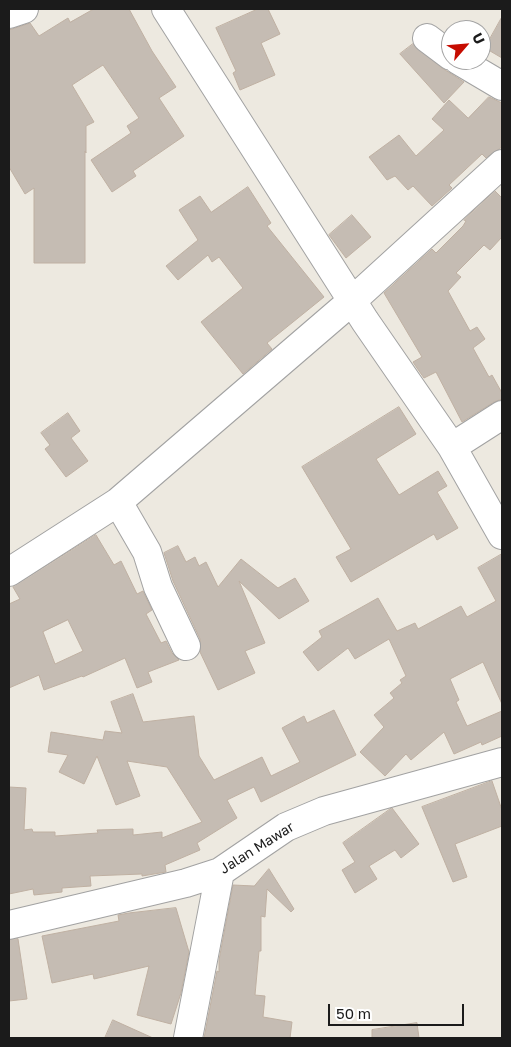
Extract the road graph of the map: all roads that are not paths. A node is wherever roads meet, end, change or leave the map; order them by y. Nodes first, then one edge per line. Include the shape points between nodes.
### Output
1 (24, 9) edge
2 (166, 9) edge
3 (9, 14) edge
4 (427, 38) dead end
5 (441, 48) edge
6 (475, 70) edge
7 (502, 86) edge
8 (502, 164) edge
9 (353, 300) junction
10 (502, 415) edge
11 (452, 447) junction
12 (118, 502) junction
13 (502, 535) edge
14 (9, 572) edge
15 (186, 646) dead end
16 (502, 762) edge
17 (220, 872) junction
18 (9, 925) edge
19 (188, 1038) edge

1 - 3 street
2 - 9 street
4 - 5 street
6 - 7 street
8 - 9 street
9 - 11 street
9 - 12 street
10 - 11 street
11 - 13 street
12 - 14 street
12 - 15 street via 151,560 158,586
16 - 17 street, Jalan Mawar via 324,811 286,827
17 - 18 street, Jalan Mawar
17 - 19 street

